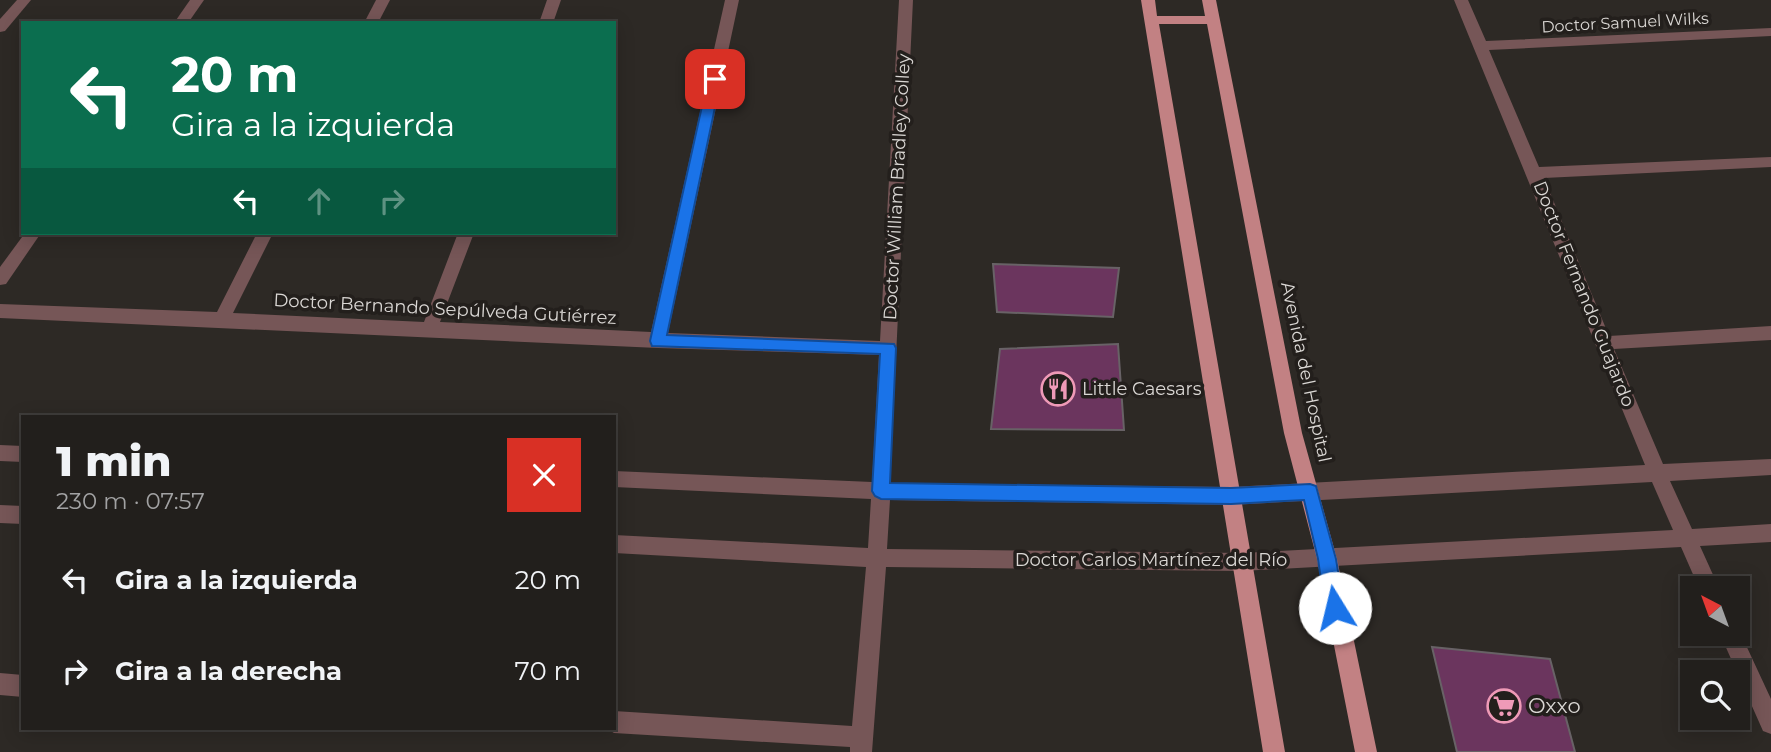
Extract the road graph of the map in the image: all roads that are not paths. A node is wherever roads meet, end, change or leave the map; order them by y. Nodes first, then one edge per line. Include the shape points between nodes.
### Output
1 (24, 0) edge
2 (197, 0) edge
3 (383, 0) edge
4 (554, 0) edge
5 (732, 0) edge
6 (906, 0) edge
7 (1209, 0) edge
8 (1461, 0) edge
9 (1149, 10) edge
10 (1213, 20) junction
11 (182, 21) edge
12 (372, 21) edge
13 (546, 21) edge
14 (0, 28) edge
15 (1771, 32) edge
16 (1481, 46) junction
17 (1771, 162) edge
18 (1536, 173) junction
19 (32, 235) edge
20 (264, 235) edge
21 (465, 235) edge
22 (0, 279) edge
23 (0, 311) edge
24 (222, 317) junction
25 (429, 330) junction
26 (1771, 332) edge
27 (658, 341) junction
28 (1604, 343) junction
29 (888, 348) junction
30 (0, 453) edge
31 (21, 454) edge
32 (1771, 467) edge
33 (1657, 475) junction
34 (616, 479) edge
35 (881, 491) junction
36 (1310, 492) junction
37 (1231, 496) junction
38 (0, 514) edge
39 (21, 515) edge
40 (1771, 533) edge
41 (1686, 539) junction
42 (616, 544) edge
43 (877, 558) junction
44 (1327, 559) junction
45 (1242, 562) junction
46 (1703, 576) edge
47 (1736, 646) edge
48 (0, 684) edge
49 (21, 686) edge
50 (616, 722) edge
51 (1771, 723) edge
52 (861, 745) edge
53 (1274, 752) edge
54 (1366, 752) edge

1 - 14 street
2 - 11 street
3 - 12 street
4 - 13 street
5 - 27 street
6 - 29 street, Doctor William Bradley Colley
7 - 10 main road, Avenida del Hospital
8 - 16 street, Doctor Fernando Guajardo
9 - 10 main road
9 - 37 main road
10 - 36 main road, Avenida del Hospital via 1293,433
15 - 16 street, Doctor Samuel Wilks
16 - 18 street, Doctor Fernando Guajardo
17 - 18 street
18 - 28 street, Doctor Fernando Guajardo
19 - 22 street
20 - 24 street
21 - 25 street
23 - 24 street, Doctor Bernando Sepúlveda Gutiérrez
24 - 25 street, Doctor Bernando Sepúlveda Gutiérrez
25 - 27 street, Doctor Bernando Sepúlveda Gutiérrez
26 - 28 street
27 - 29 street, Doctor Bernando Sepúlveda Gutiérrez
28 - 33 street, Doctor Fernando Guajardo
29 - 35 street, Doctor William Bradley Colley
30 - 31 street
32 - 33 street
33 - 36 street
33 - 41 street, Doctor Fernando Guajardo
34 - 35 street
35 - 37 street
35 - 43 street, Doctor William Bradley Colley
36 - 37 street
36 - 44 main road, Avenida del Hospital
37 - 45 main road
38 - 39 street
40 - 41 street, Doctor Carlos Martínez del Río
41 - 44 street, Doctor Carlos Martínez del Río
41 - 46 street, Doctor Fernando Guajardo
42 - 43 street, Doctor Carlos Martínez del Río
43 - 45 street, Doctor Carlos Martínez del Río
43 - 52 street, Doctor William Bradley Colley
44 - 45 street, Doctor Carlos Martínez del Río
44 - 54 main road, Avenida del Hospital
45 - 53 main road
47 - 51 street
48 - 49 street
50 - 52 street

